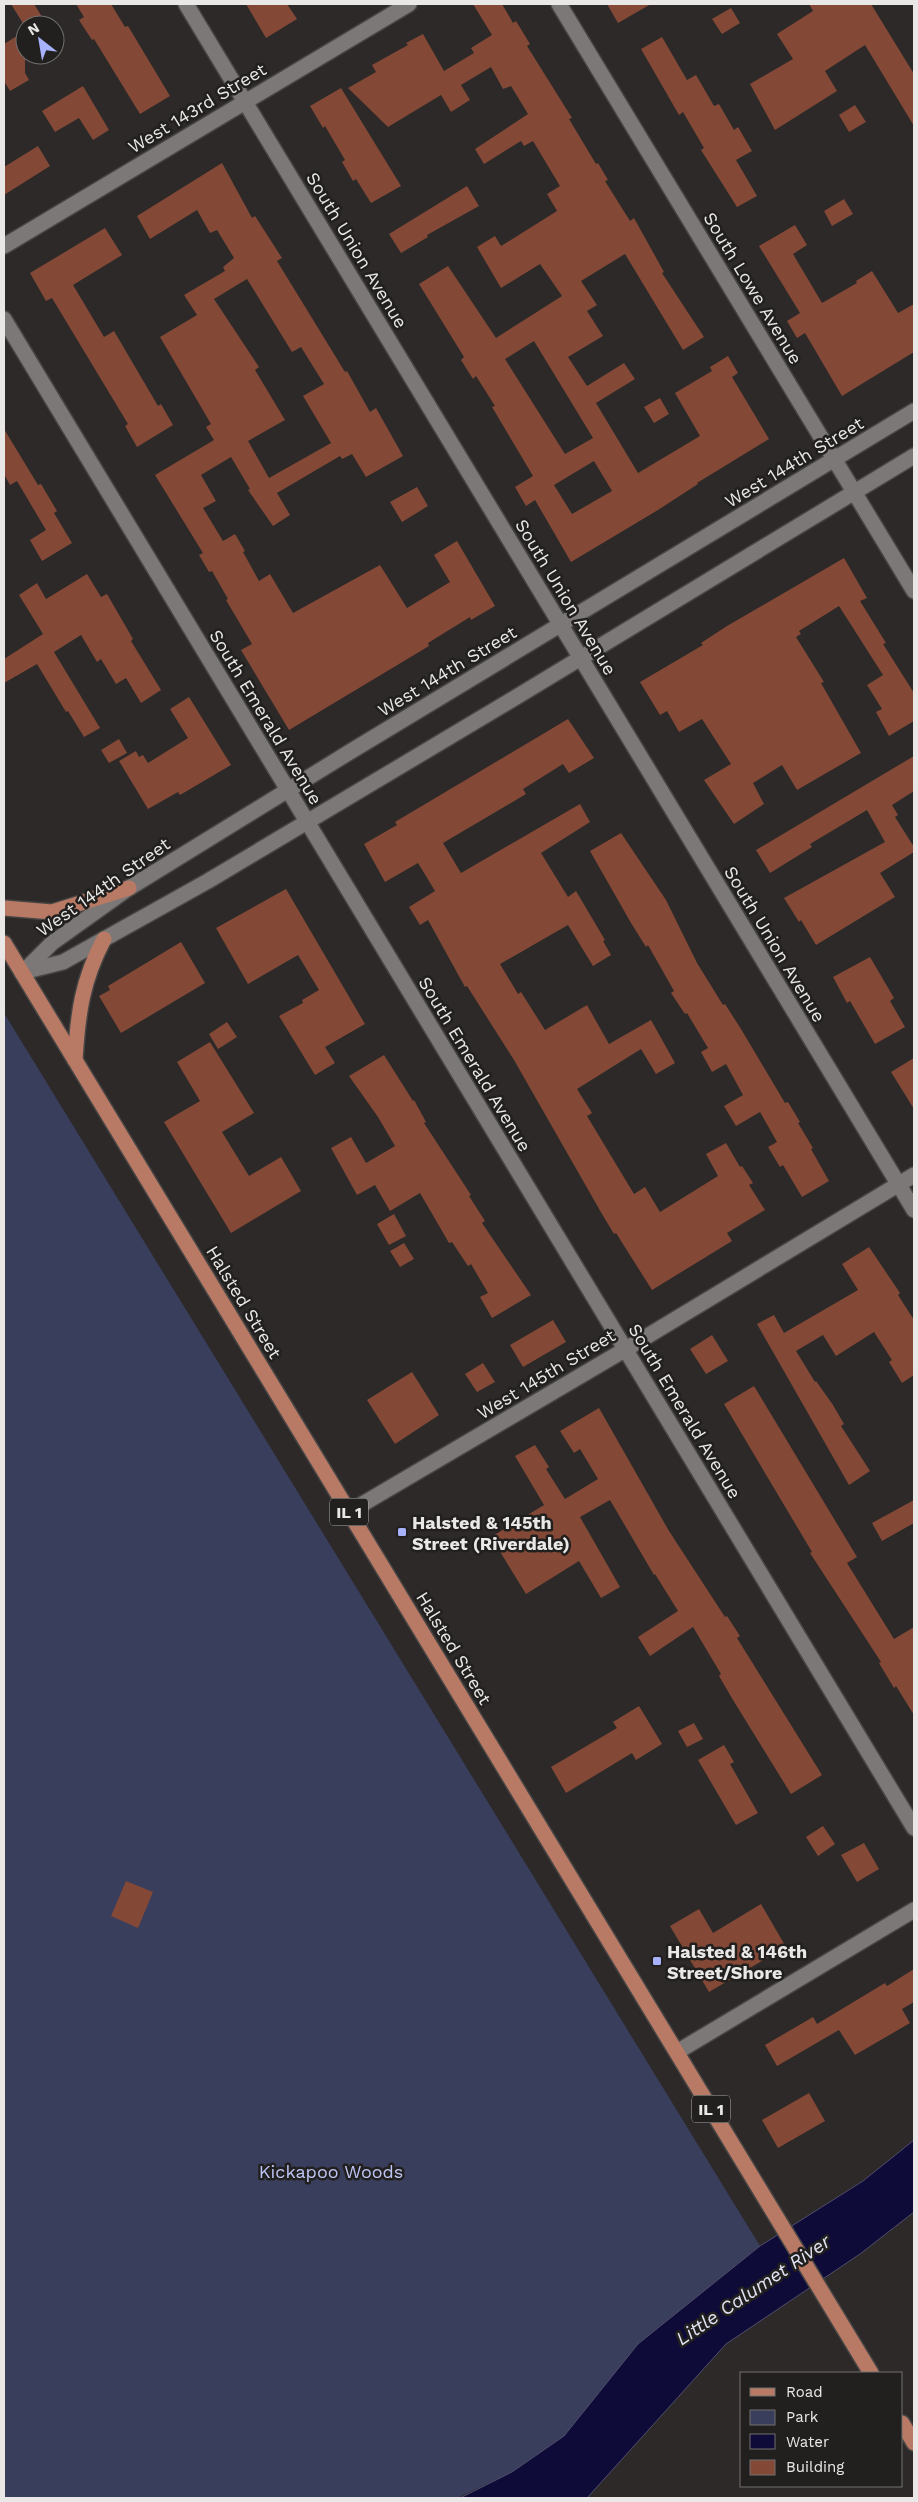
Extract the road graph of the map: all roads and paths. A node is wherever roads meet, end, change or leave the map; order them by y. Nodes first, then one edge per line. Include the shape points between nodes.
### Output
1 (186, 4) edge
2 (409, 4) edge
3 (559, 4) edge
4 (244, 101) junction
5 (4, 246) edge
6 (4, 319) edge
7 (914, 411) edge
8 (914, 456) edge
9 (834, 459) junction
10 (854, 492) junction
11 (914, 591) edge
12 (561, 624) junction
13 (581, 658) junction
14 (288, 790) junction
15 (308, 822) junction
16 (129, 888) junction
17 (4, 908) edge
18 (104, 939) junction
19 (4, 943) edge
20 (22, 973) junction
21 (75, 1060) junction
22 (914, 1175) edge
23 (899, 1184) junction
24 (914, 1210) edge
25 (626, 1349) junction
26 (349, 1512) junction
27 (914, 1828) edge
28 (914, 1910) edge
29 (677, 2052) junction
30 (868, 2369) edge
31 (903, 2425) edge
32 (914, 2443) edge

1 - 4 street, South Union Avenue
2 - 4 street, West 143rd Street
3 - 9 street, South Lowe Avenue
4 - 5 street, West 143rd Street
4 - 12 street, South Union Avenue
6 - 14 street, South Emerald Avenue
7 - 9 street, West 144th Street
8 - 10 street, West 144th Street
9 - 10 street, South Lowe Avenue
9 - 12 street, West 144th Street
10 - 11 street, South Lowe Avenue
10 - 13 street, West 144th Street
12 - 13 street, South Union Avenue
12 - 14 street, West 144th Street
13 - 15 street, West 144th Street
13 - 23 street, South Union Avenue
14 - 15 street, South Emerald Avenue
14 - 16 street, West 144th Street
15 - 18 street, West 144th Street
15 - 25 street, South Emerald Avenue
16 - 17 main road via 52,912
16 - 20 street, West 144th Street via 52,942
18 - 20 street, West 144th Street via 64,962
18 - 21 main road via 82,991
19 - 20 main road, Halsted Street / IL 1
20 - 21 main road, Halsted Street / IL 1
21 - 26 main road, Halsted Street / IL 1
22 - 23 street, West 145th Street
23 - 24 street, South Union Avenue
23 - 25 street, West 145th Street
25 - 26 street, West 145th Street
25 - 27 street, South Emerald Avenue
26 - 29 main road, Halsted Street / IL 1
28 - 29 street
29 - 30 main road, Halsted Street / IL 1
31 - 32 main road

